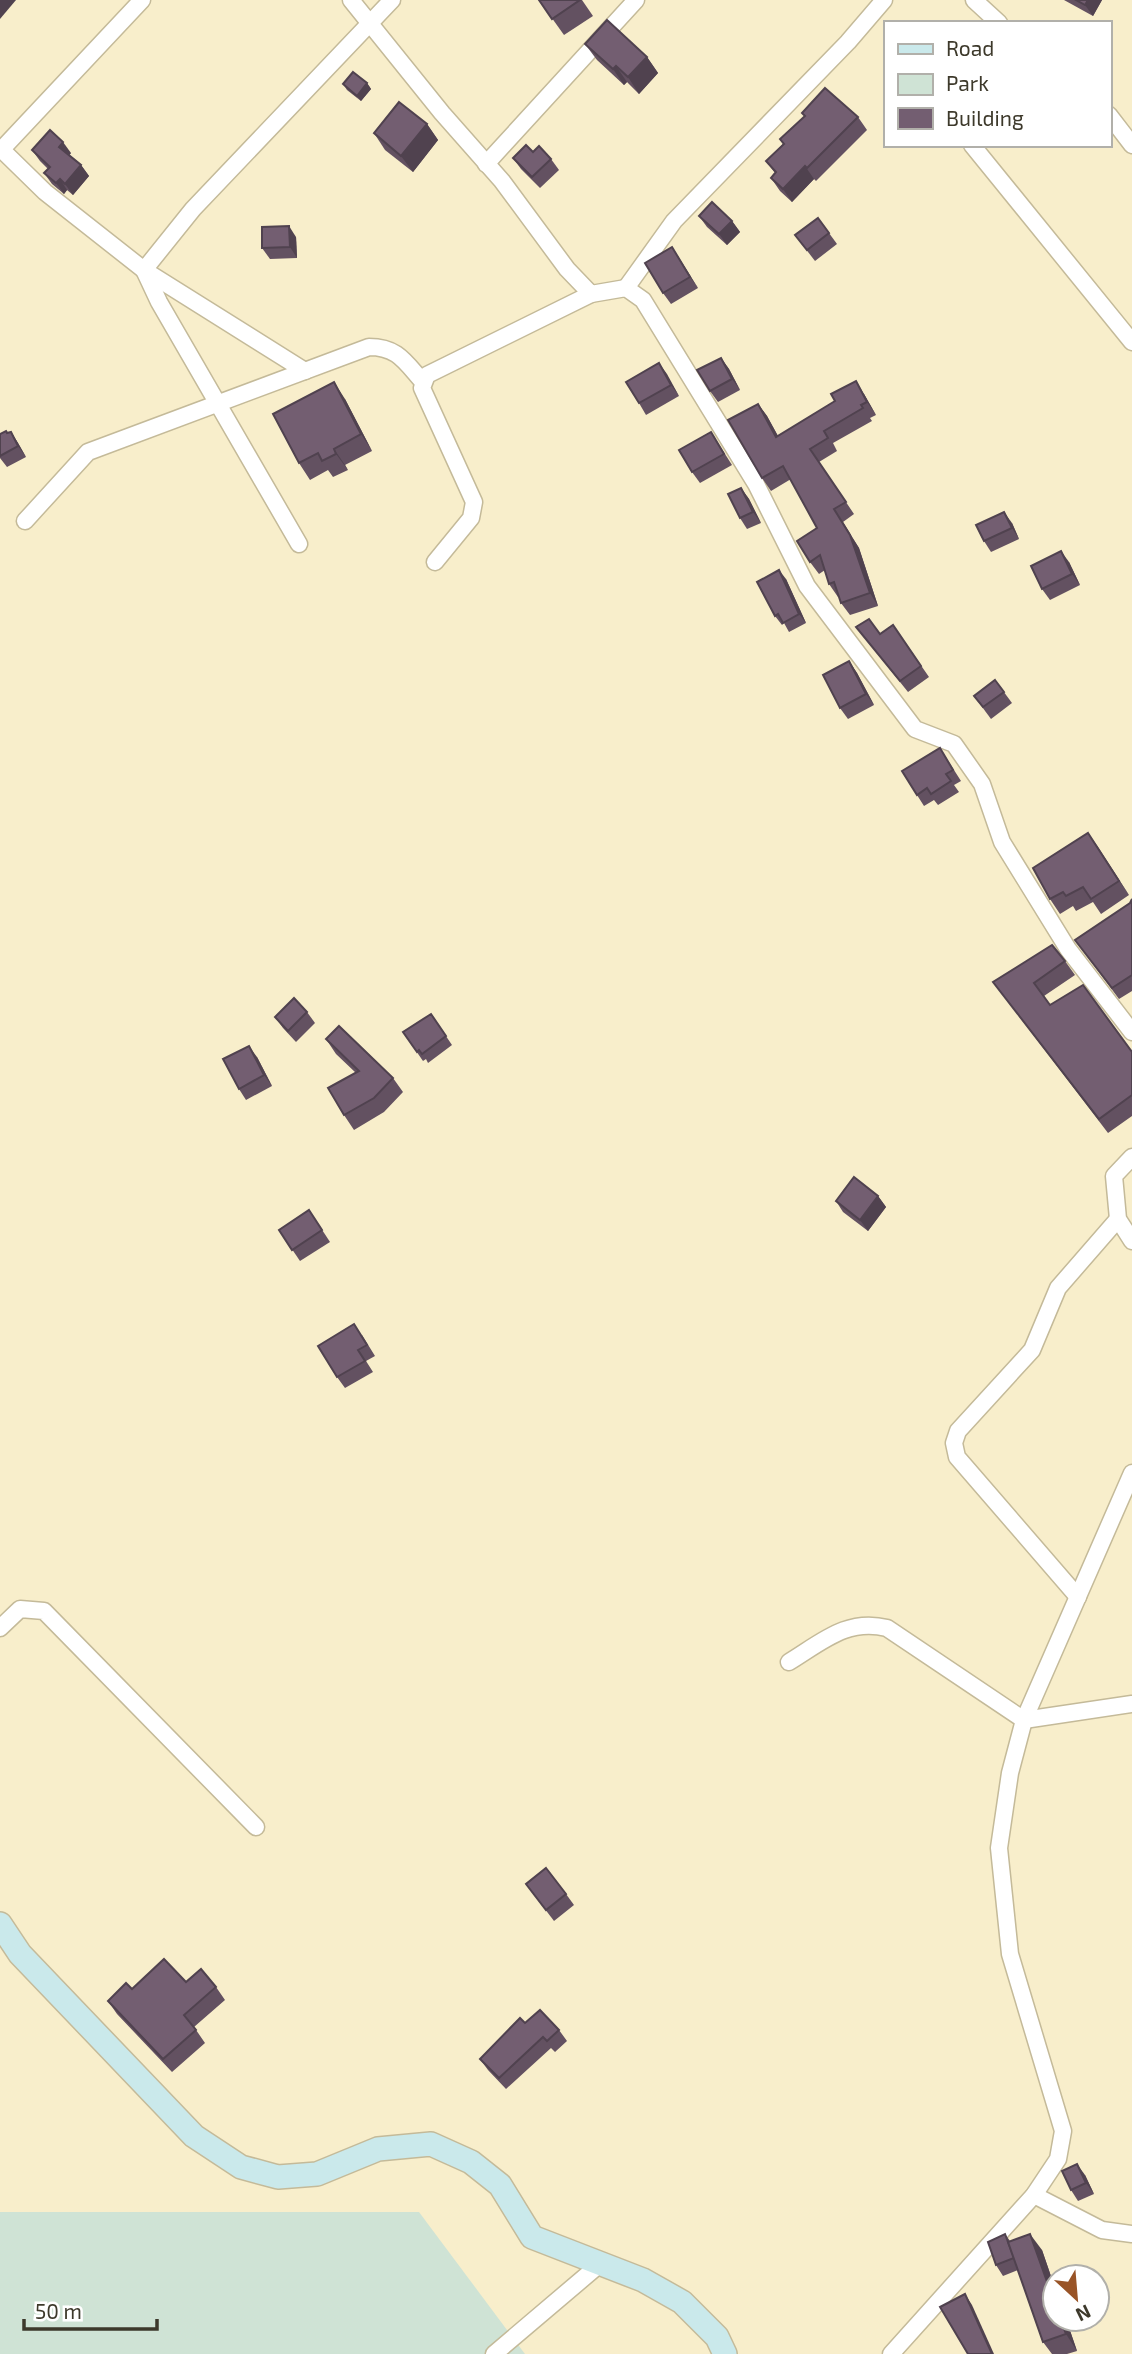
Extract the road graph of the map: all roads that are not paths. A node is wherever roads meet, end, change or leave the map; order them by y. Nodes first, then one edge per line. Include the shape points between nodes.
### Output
1 (142, 0) edge
2 (351, 0) edge
3 (392, 0) edge
4 (636, 0) edge
5 (884, 0) edge
6 (974, 0) edge
7 (997, 21) edge
8 (371, 23) junction
9 (1111, 117) edge
10 (1132, 145) edge
11 (974, 147) edge
12 (1, 149) edge
13 (486, 164) junction
14 (144, 270) junction
15 (626, 288) junction
16 (591, 294) junction
17 (1132, 342) edge
18 (305, 371) junction
19 (423, 382) junction
20 (218, 404) junction
21 (24, 521) dead end
22 (299, 544) dead end
23 (435, 562) dead end
24 (1129, 1024) edge
25 (1132, 1157) edge
26 (1118, 1219) junction
27 (1132, 1241) edge
28 (1132, 1474) edge
29 (1078, 1597) junction
30 (0, 1628) edge
31 (789, 1662) dead end
32 (1132, 1704) edge
33 (1024, 1720) junction
34 (256, 1827) dead end
35 (0, 1924) edge
36 (1034, 2195) junction
37 (1132, 2234) edge
38 (600, 2264) junction
39 (494, 2354) edge
40 (725, 2354) edge
41 (891, 2354) edge

1 - 12 street
2 - 8 street
3 - 8 street
4 - 13 street
5 - 15 street via 674,221
6 - 7 street
8 - 13 street
8 - 14 street via 193,209
9 - 10 street
11 - 17 street
12 - 14 street via 45,192
13 - 16 street
14 - 18 street
14 - 20 street
15 - 16 street
15 - 24 street via 643,300 756,484 807,586 915,729 954,744 982,784 1002,842
16 - 19 street via 427,375
18 - 19 street via 369,347 386,347
18 - 20 street
19 - 23 street via 474,502 471,518
20 - 21 street via 88,452
20 - 22 street
25 - 26 street via 1114,1176
26 - 27 street
26 - 29 street via 1058,1288 1032,1350 958,1431 954,1443 957,1457
28 - 29 street
29 - 33 street
30 - 34 street via 20,1609 44,1611
31 - 33 street via 849,1626 867,1623 887,1628
32 - 33 street
33 - 36 street via 1010,1773 999,1848 1010,1954 1063,2131 1058,2159
35 - 38 street via 20,1954 194,2136 241,2166 278,2177 317,2174 378,2150 431,2144 471,2162 500,2185 531,2236
36 - 37 street via 1102,2230
36 - 41 street
38 - 39 street
38 - 40 street via 643,2280 682,2302 717,2337

